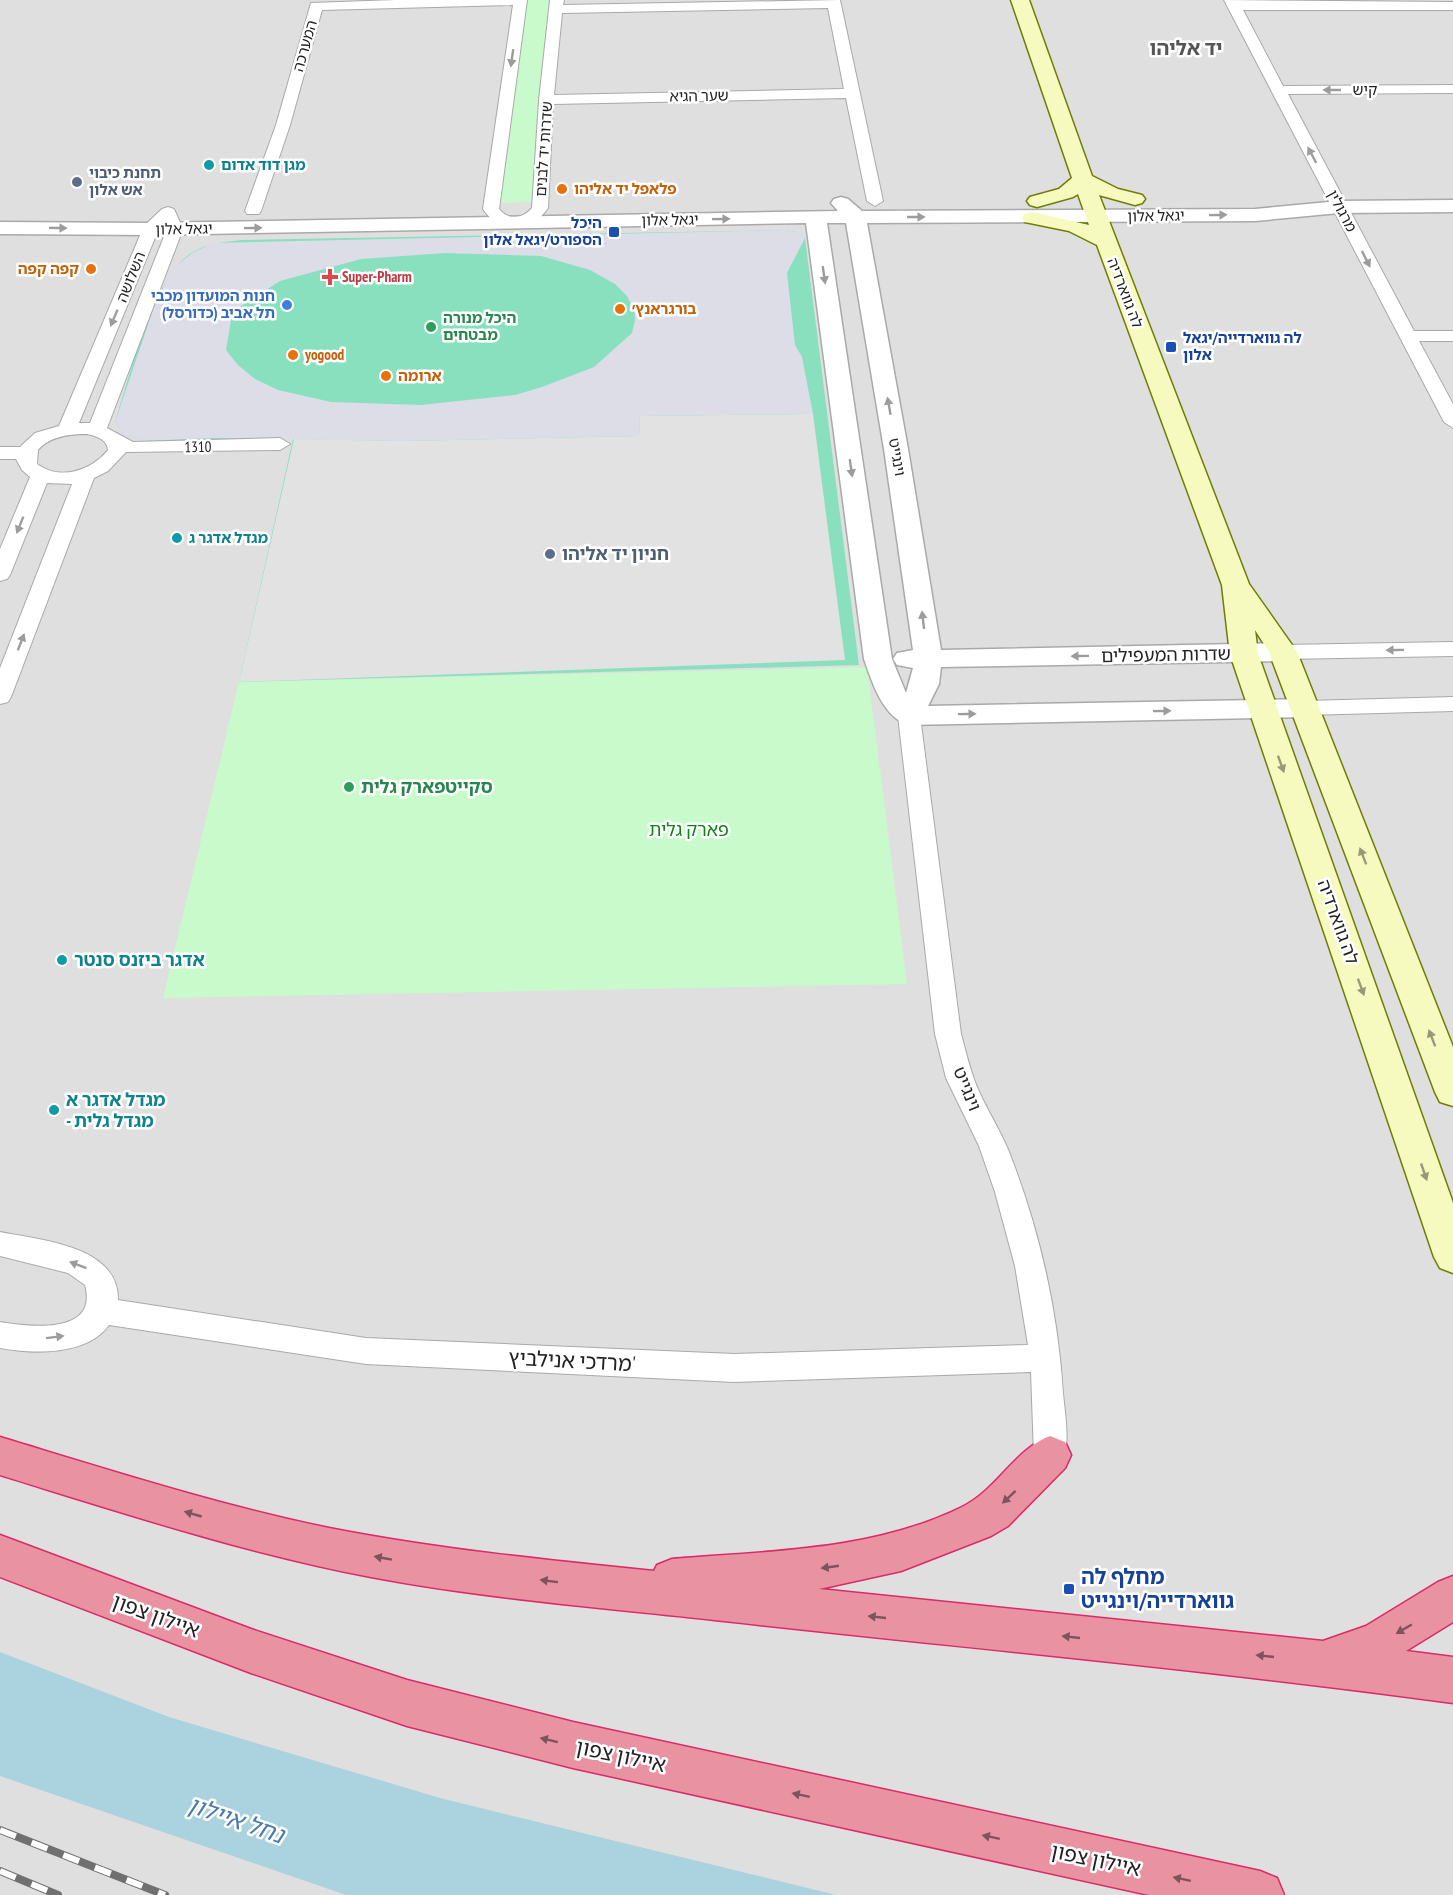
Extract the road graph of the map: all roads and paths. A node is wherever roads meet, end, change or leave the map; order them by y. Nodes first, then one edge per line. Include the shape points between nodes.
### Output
1 (520, 0) edge
2 (1020, 0) edge
3 (833, 2) edge
4 (1232, 3) edge
5 (557, 4) edge
6 (1453, 6) edge
7 (1453, 89) edge
8 (1277, 90) junction
9 (852, 93) junction
10 (546, 100) junction
11 (1083, 179) junction
12 (1135, 199) junction
13 (875, 201) junction
14 (1453, 206) edge
15 (1340, 207) junction
16 (540, 208) junction
17 (1093, 208) junction
18 (491, 209) junction
19 (1035, 209) junction
20 (847, 210) junction
21 (0, 211) edge
22 (253, 211) junction
23 (816, 217) junction
24 (172, 221) junction
25 (517, 223) junction
26 (0, 228) edge
27 (213, 228) junction
28 (150, 230) junction
29 (1106, 241) junction
30 (164, 252) junction
31 (1406, 336) junction
32 (1453, 336) edge
33 (1453, 422) edge
34 (67, 429) junction
35 (97, 430) junction
36 (117, 442) junction
37 (280, 444) dead end
38 (222, 447) junction
39 (0, 453) edge
40 (27, 453) junction
41 (94, 471) junction
42 (40, 475) junction
43 (0, 575) edge
44 (1236, 585) junction
45 (1453, 649) edge
46 (1283, 652) junction
47 (1244, 654) junction
48 (928, 658) junction
49 (878, 659) junction
50 (0, 697) edge
51 (1453, 704) edge
52 (1306, 708) junction
53 (1262, 709) junction
54 (909, 716) junction
55 (1453, 1092) edge
56 (0, 1244) edge
57 (1453, 1257) edge
58 (102, 1311) junction
59 (0, 1335) edge
60 (1046, 1358) junction
61 (1050, 1455) joint
62 (0, 1456) edge
63 (0, 1556) edge
64 (594, 1586) junction
65 (1453, 1597) edge
66 (1323, 1662) junction
67 (1453, 1680) edge
68 (1260, 1895) edge

1 -> 18 street
1 - 22 street, המערכה via 316,6
2 - 11 main road, לה גווארדיה
3 - 5 street
3 - 9 street
4 - 6 street
4 - 8 street, מרגולין
5 - 10 street, שדרות יד לבנים
7 -> 8 street, קיש
15 -> 8 street, מרגולין
9 - 10 street, שער הגיא
9 - 13 street
10 - 16 street, שדרות יד לבנים
11 - 12 main road via 1111,193
11 - 17 main road, לה גווארדיה
11 - 19 main road
12 - 15 street, יגאל אלון via 1267,199
12 - 17 street, יגאל אלון
13 - 19 street, יגאל אלון
13 - 20 street, יגאל אלון
14 - 15 street, יגאל אלון
17 -> 15 street, יגאל אלון via 1255,215
15 -> 31 street, מרגולין
16 - 18 street, יגאל אלון
16 - 20 street, יגאל אלון
16 - 25 street, שדרות יד לבנים via 532,218
17 - 19 street, יגאל אלון
17 - 29 main road, לה גווארדיה
18 - 22 street, יגאל אלון
18 - 25 street via 497,216
20 -> 19 street, יגאל אלון
19 - 29 main road
20 - 23 street, יגאל אלון
48 -> 20 street, וינגייט via 898,461
21 - 24 street, יגאל אלון
22 - 24 street, יגאל אלון
25 -> 23 street, יגאל אלון
23 -> 49 street
24 - 27 street, יגאל אלון
24 - 28 street, יגאל אלון
24 - 30 street, השלושה
27 -> 25 street, יגאל אלון
26 -> 28 street, יגאל אלון
27 - 30 street via 181,238
28 -> 34 street, השלושה
29 - 44 main road, לה גווארדיה
30 - 35 street, השלושה
31 - 32 street
31 - 33 street, מרגולין
34 - 35 street
34 - 40 street via 41,438
35 - 36 street, 1310
36 - 38 street, 1310 via 130,448
36 - 41 street via 118,450
37 - 38 street, 1310
38 - 41 street via 163,453
39 - 40 street
40 - 42 street via 30,469
41 - 42 street via 53,478
50 -> 41 street
42 -> 43 street
44 - 46 main road, לה גווארדיה
44 - 47 main road, לה גווארדיה
45 -> 46 street, שדרות המעפילים
46 - 47 street, שדרות המעפילים
46 - 52 main road, לה גווארדיה
47 -> 48 street, שדרות המעפילים
47 - 53 main road, לה גווארדיה
48 - 49 street, שדרות המעפילים
48 - 54 street, וינגייט via 925,684
49 - 54 street via 890,691
51 - 52 street
52 - 53 street
55 -> 52 main road, לה גווארדיה
54 -> 53 street
53 -> 57 main road, לה גווארדיה
54 - 60 street, וינגייט via 948,1034 960,1078 1005,1179 1023,1243
58 -> 56 street via 101,1282 85,1266
59 -> 58 street via 34,1340 71,1335 85,1329
58 - 60 street, מרדכי אנילביץ' via 378,1352 734,1368
60 - 61 street, וינגייט
61 -> 64 highway via 993,1512 902,1551 831,1567
64 -> 62 highway via 441,1568 327,1548 208,1518
68 -> 63 highway, איילון צפון via 573,1745 407,1703 251,1652
66 -> 64 highway
65 -> 66 highway via 1378,1644
66 - 67 highway

